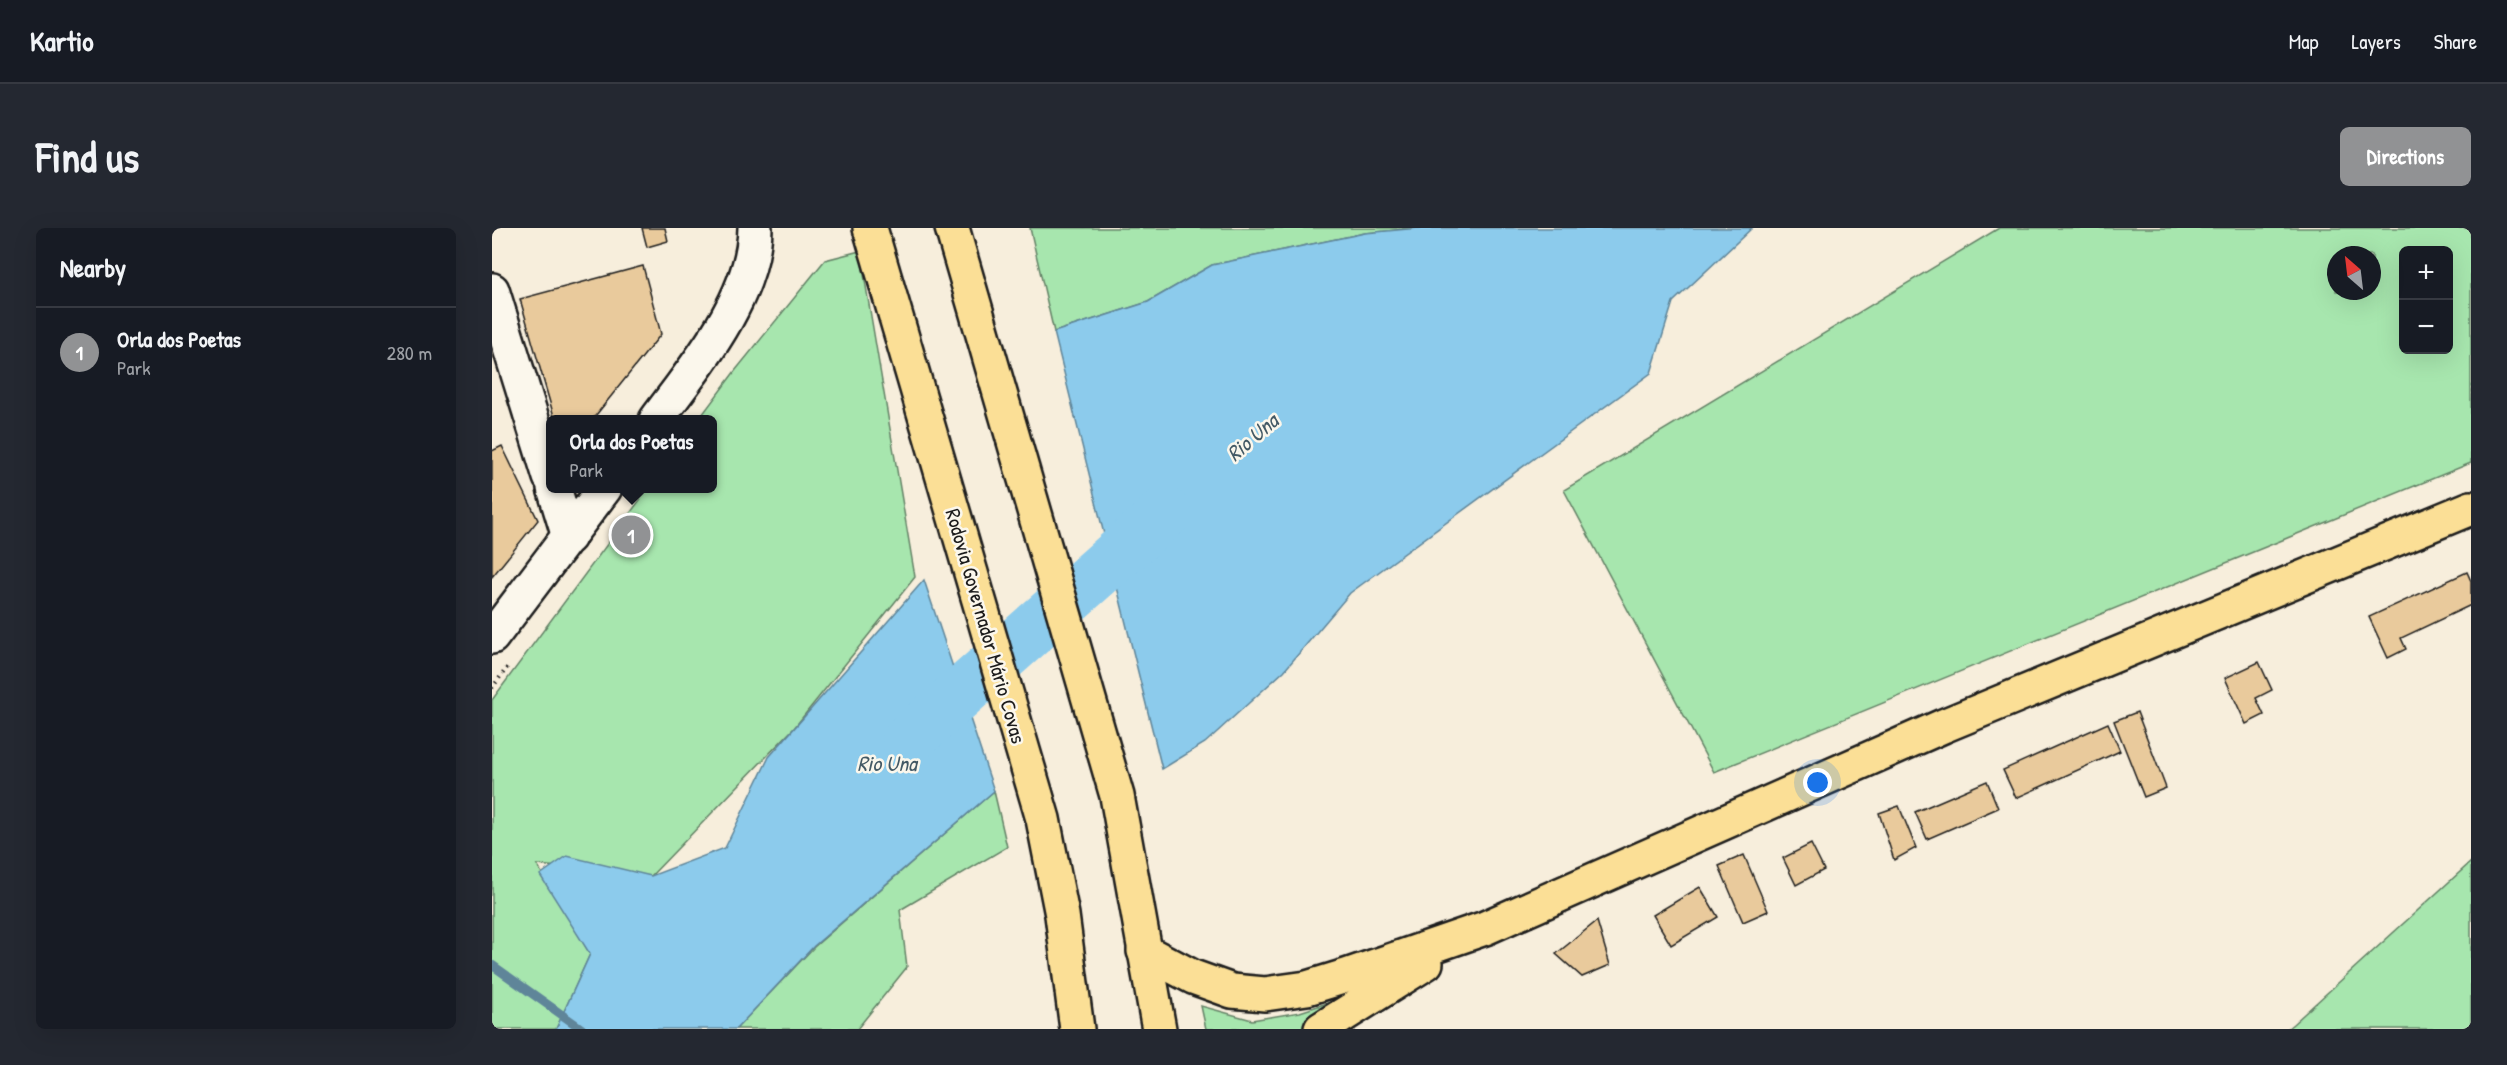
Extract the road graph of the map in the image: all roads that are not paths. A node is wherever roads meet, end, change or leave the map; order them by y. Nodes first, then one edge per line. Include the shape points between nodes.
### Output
1 (755, 228) edge
2 (870, 228) edge
3 (952, 228) edge
4 (492, 290) edge
5 (660, 415) edge
6 (546, 464) edge
7 (555, 493) edge
8 (602, 493) edge
9 (2471, 508) edge
10 (569, 537) junction
11 (492, 637) edge
12 (1485, 928) junction
13 (1144, 951) junction
14 (1077, 1029) edge
15 (1159, 1029) edge
16 (1321, 1029) edge

1 - 5 main road via 742,287 712,343
2 - 14 main road, Rodovia Governador Mário Covas via 1043,819 1062,915
3 - 13 main road via 1117,796
4 - 6 main road
7 - 10 main road
8 - 10 main road
9 - 12 main road via 1943,726
10 - 11 main road
12 - 13 main road via 1307,988 1265,994 1232,991 1193,977
12 - 16 main road
13 - 15 main road

